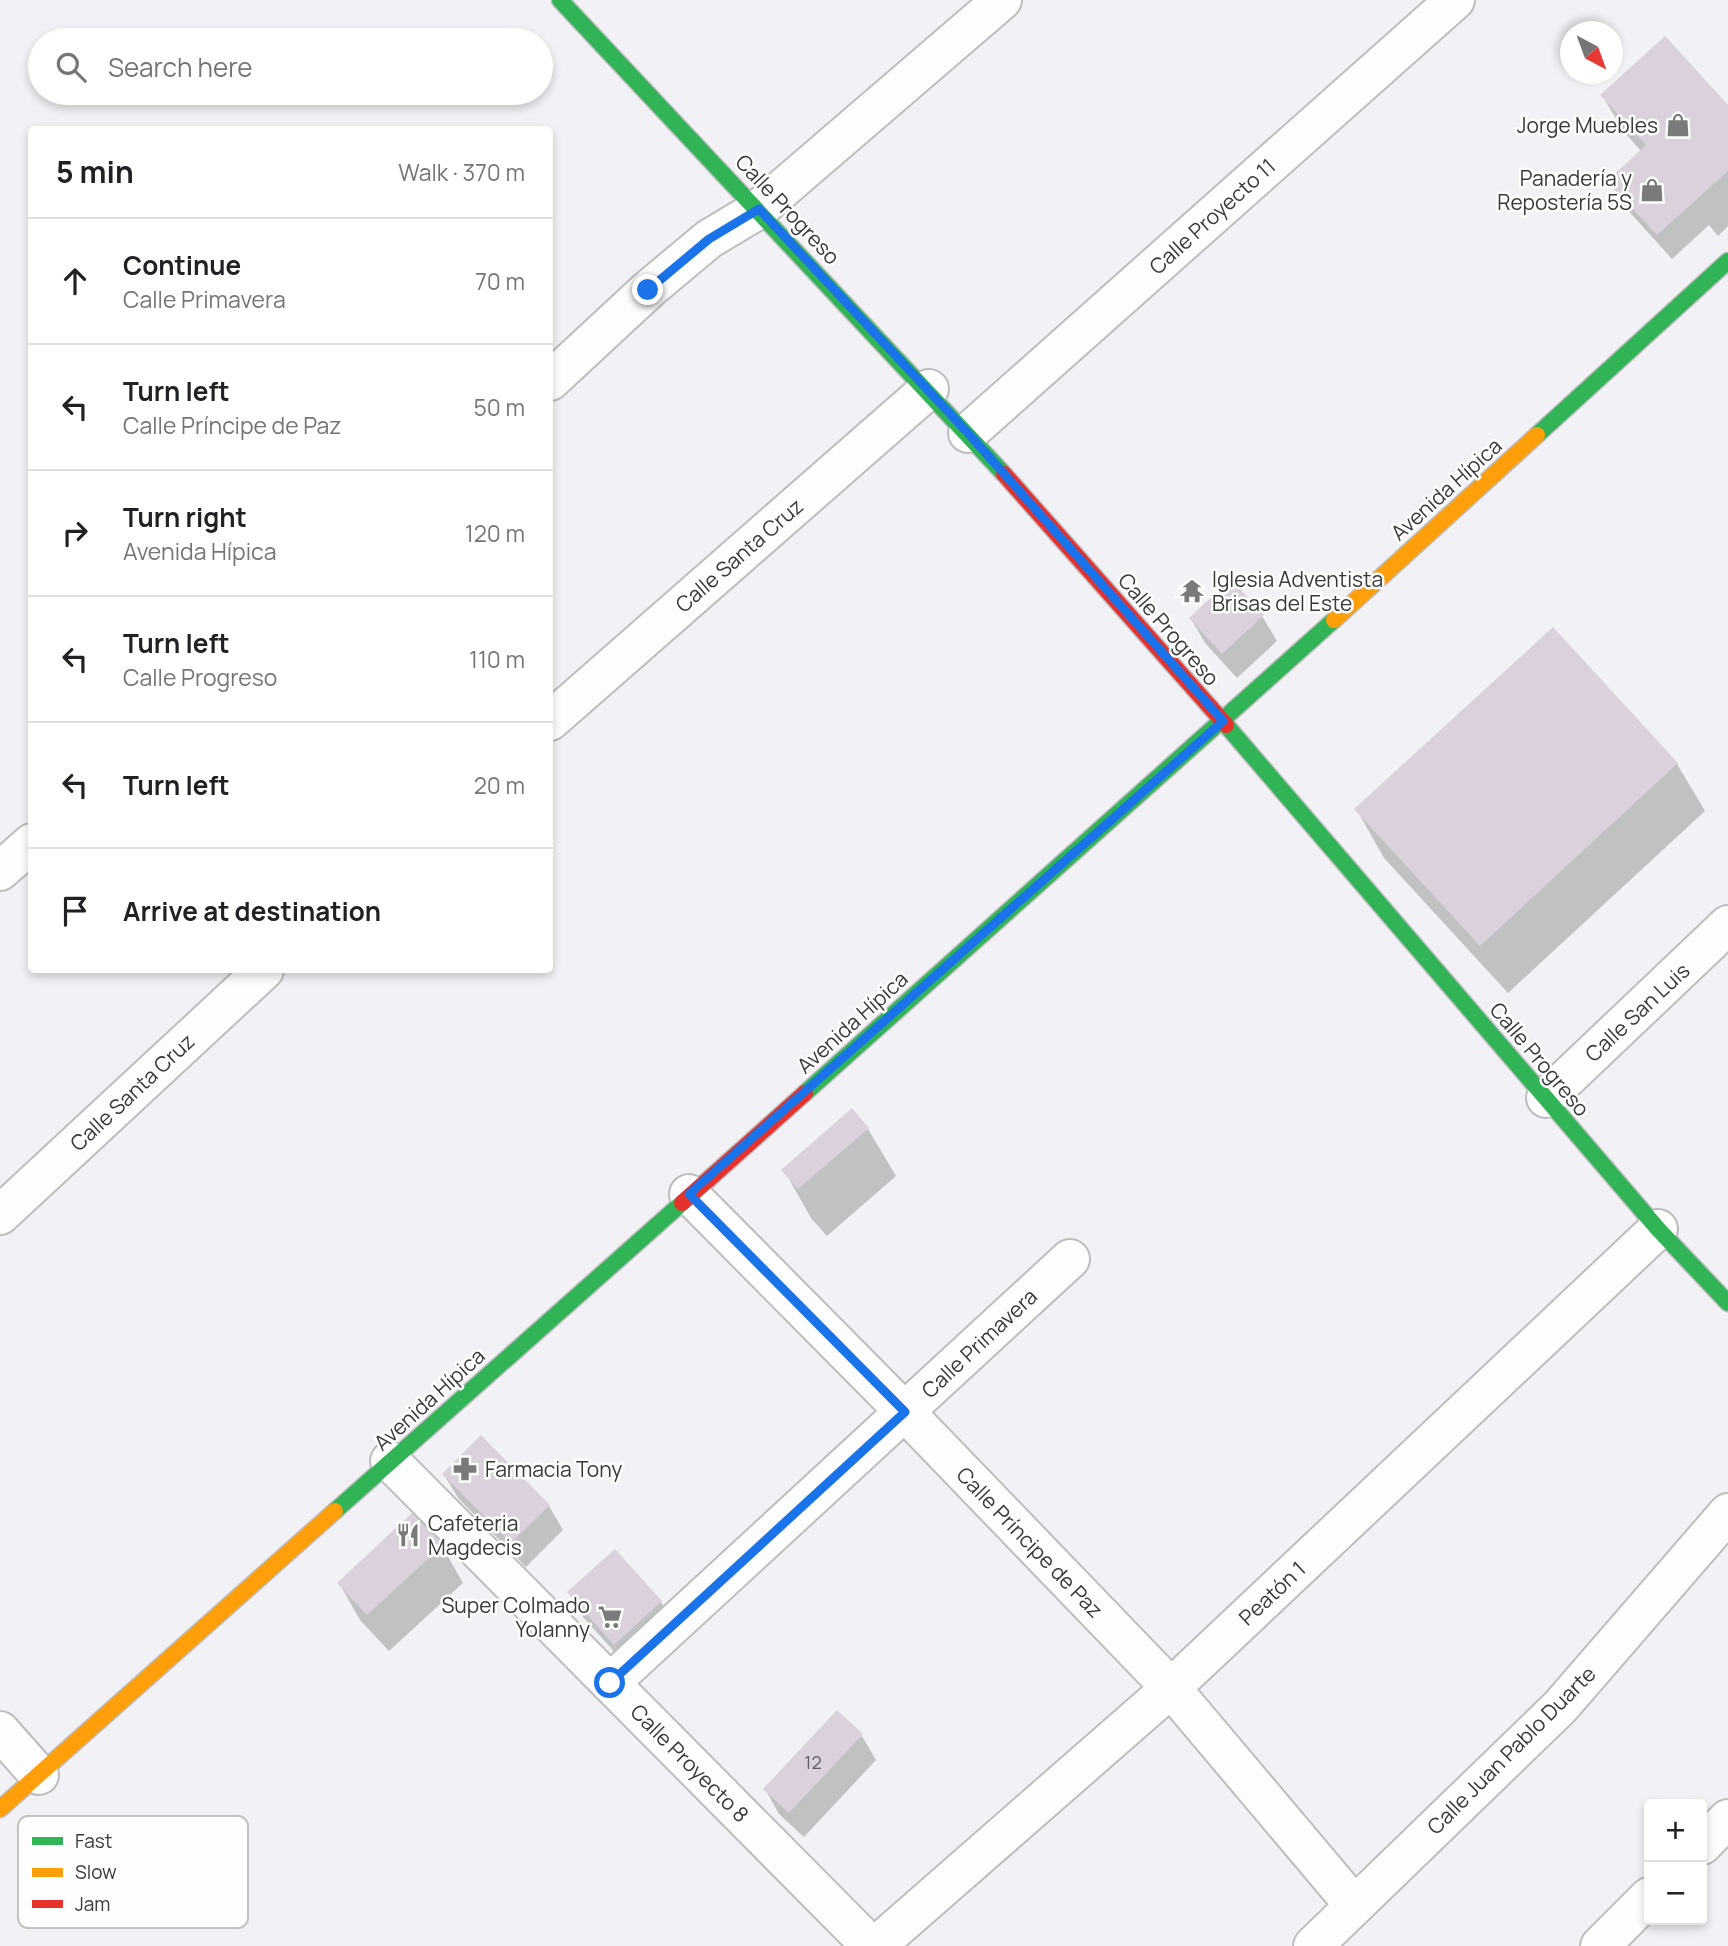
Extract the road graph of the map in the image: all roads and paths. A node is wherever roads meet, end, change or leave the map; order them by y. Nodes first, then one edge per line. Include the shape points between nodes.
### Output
1 (560, 0) edge
2 (1002, 0) edge
3 (1455, 0) edge
4 (759, 209) junction
5 (1728, 261) edge
6 (553, 378) edge
7 (929, 389) junction
8 (968, 433) junction
9 (553, 718) edge
10 (1223, 721) junction
11 (28, 847) edge
12 (0, 871) edge
13 (1728, 925) edge
14 (248, 975) edge
15 (1546, 1098) junction
16 (689, 1194) junction
17 (0, 1215) edge
18 (1658, 1229) junction
19 (1070, 1259) dead end
20 (1728, 1303) edge
21 (905, 1412) junction
22 (390, 1461) junction
23 (1728, 1513) edge
24 (610, 1683) junction
25 (1171, 1688) junction
26 (0, 1731) edge
27 (39, 1775) junction
28 (0, 1809) edge
29 (1728, 1819) edge
30 (1707, 1840) edge
31 (1644, 1902) edge
32 (1354, 1905) junction
33 (874, 1946) edge
34 (1313, 1946) edge
35 (1600, 1946) edge

1 - 4 street, Calle Progreso
2 - 4 street
3 - 8 street, Calle Proyecto 11
4 - 6 street via 709,239
4 - 7 street, Calle Progreso
5 - 10 street, Avenida Hípica
7 - 8 street, Calle Progreso
7 - 9 street, Calle Santa Cruz
8 - 10 street, Calle Progreso
10 - 15 street, Calle Progreso
10 - 16 street, Avenida Hípica
11 - 12 street
13 - 15 street, Calle San Luis
14 - 17 street, Calle Santa Cruz
15 - 18 street, Calle Progreso
16 - 21 street, Calle Príncipe de Paz
16 - 22 street, Avenida Hípica
18 - 20 street, Calle Progreso
18 - 25 street, Peatón 1
19 - 21 street, Calle Primavera
21 - 24 street, Calle Primavera
21 - 25 street, Calle Príncipe de Paz
22 - 24 street, Calle Proyecto 8
22 - 27 street, Avenida Hípica
23 - 32 street, Calle Juan Pablo Duarte via 1560,1707
24 - 33 street, Calle Proyecto 8
25 - 32 street, Calle Príncipe de Paz
25 - 33 street, Peatón 1
26 - 27 street
27 - 28 street, Avenida Hípica
29 - 30 street
31 - 35 street
32 - 34 street, Calle Juan Pablo Duarte

